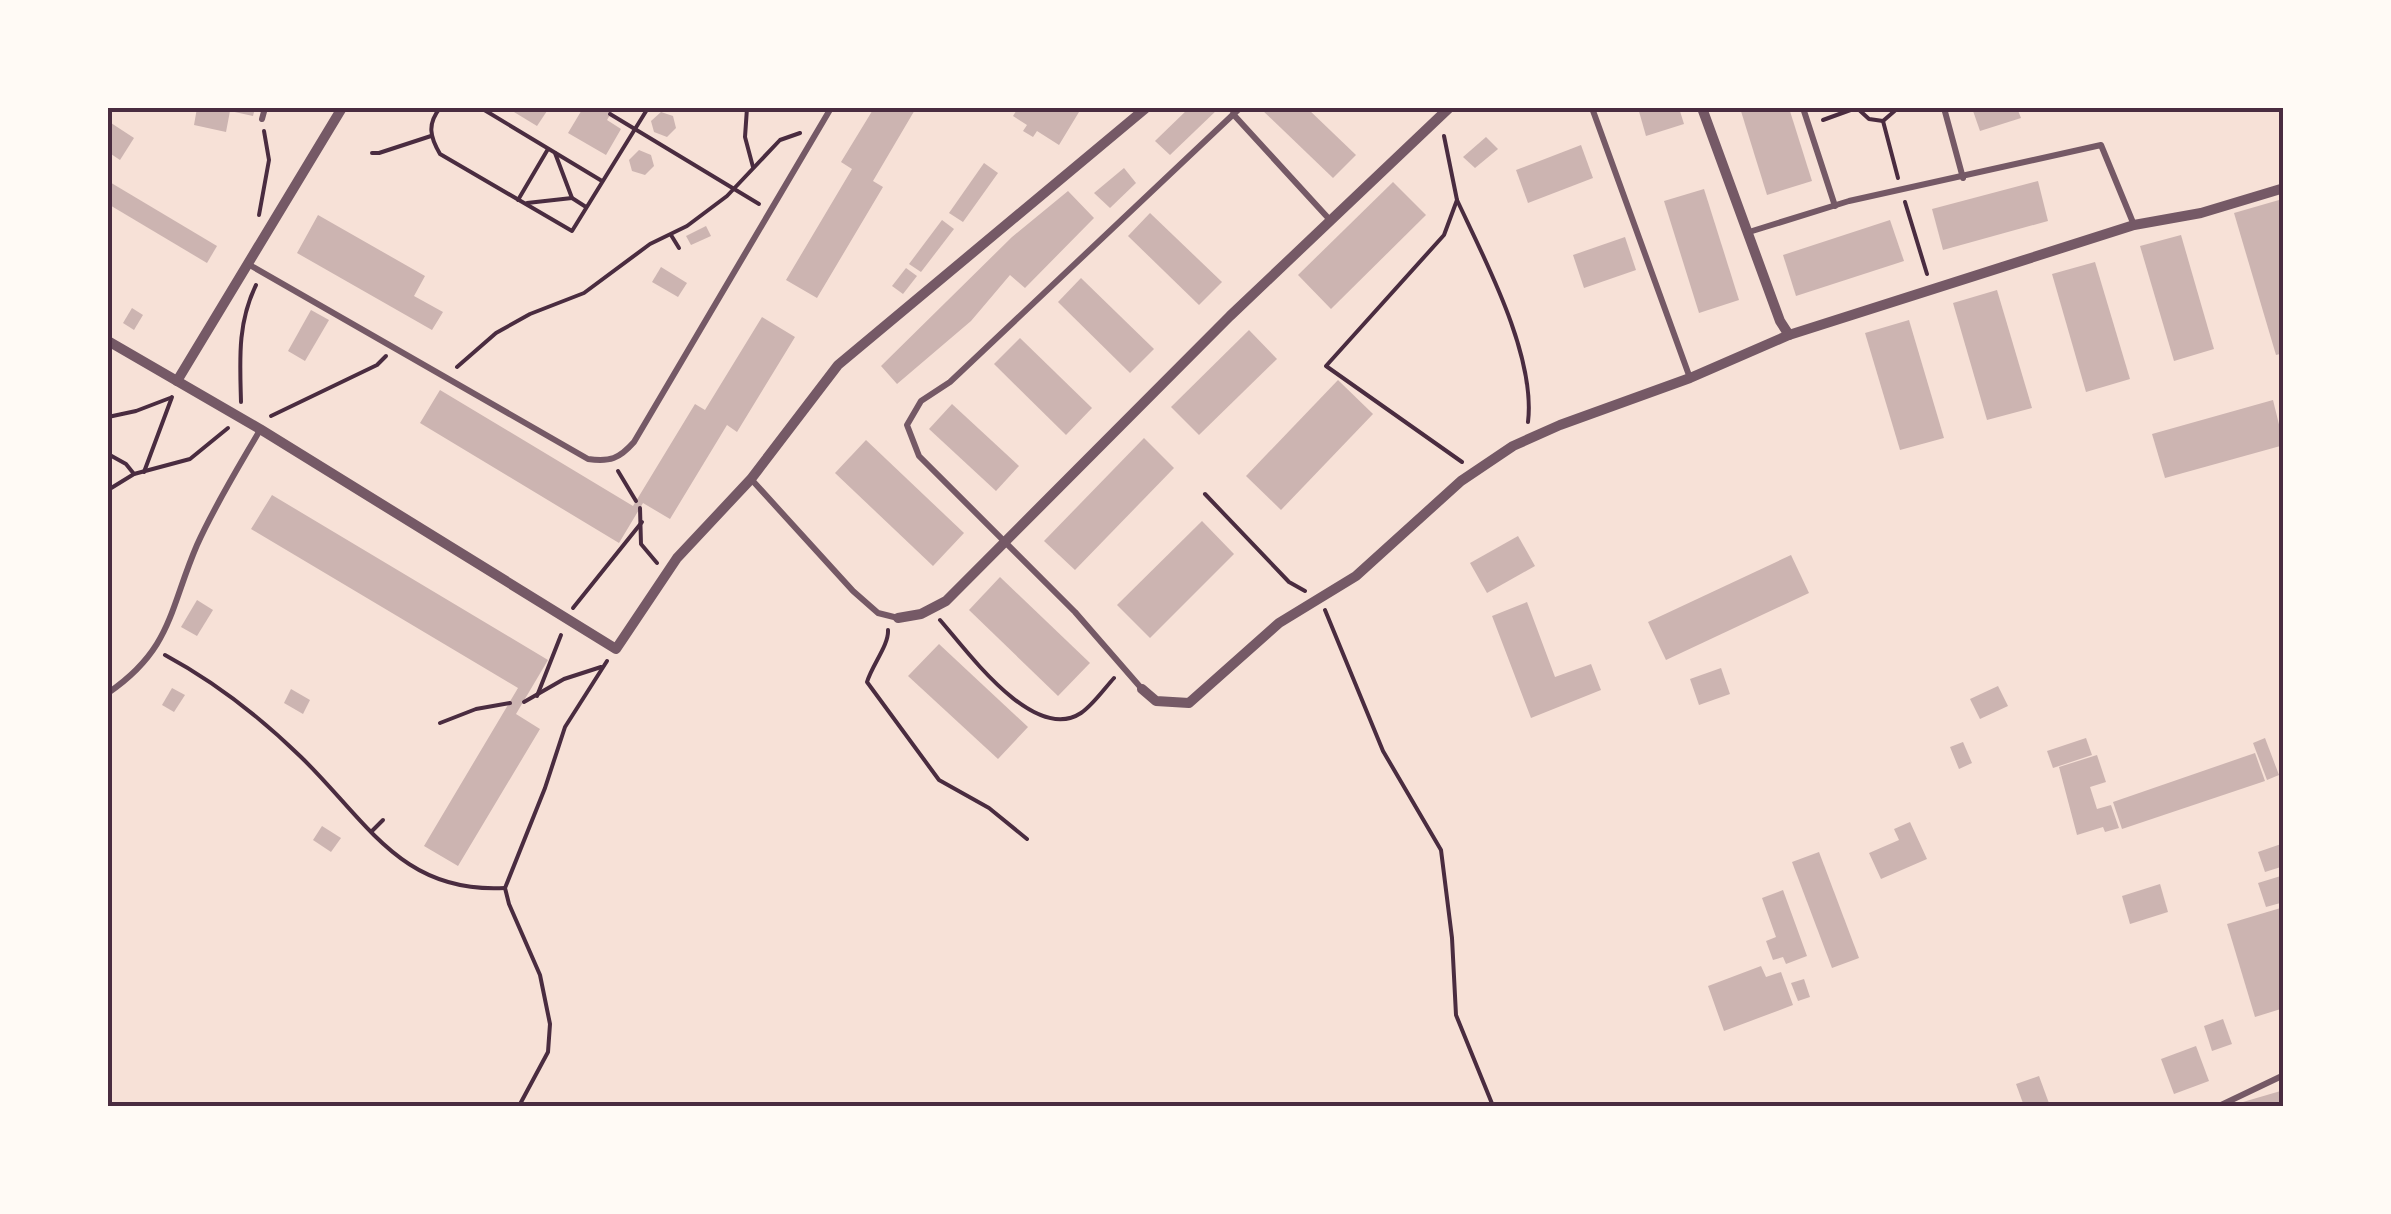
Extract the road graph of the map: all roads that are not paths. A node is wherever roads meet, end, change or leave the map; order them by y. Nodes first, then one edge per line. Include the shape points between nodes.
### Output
1 (264, 108) edge
2 (342, 108) edge
3 (832, 108) edge
4 (1145, 108) edge
5 (1240, 108) edge
6 (1450, 108) edge
7 (1592, 108) edge
8 (1702, 108) edge
9 (1803, 108) edge
10 (1944, 108) edge
11 (1233, 114) junction
12 (262, 119) road end
13 (1963, 178) junction
14 (2284, 188) edge
15 (1835, 206) junction
16 (1330, 221) junction
17 (2134, 225) junction
18 (1748, 232) junction
19 (246, 263) junction
20 (1788, 335) junction
21 (108, 342) edge
22 (1690, 378) junction
23 (177, 380) junction
24 (260, 429) junction
25 (752, 479) junction
26 (1006, 540) junction
27 (892, 617) joint
28 (1142, 690) joint
29 (108, 693) edge
30 (2284, 1075) edge
31 (2220, 1106) edge

1 - 12 lane
2 - 19 street
3 - 19 lane via 621,457 588,459
4 - 25 street via 838,365
5 - 11 lane
6 - 16 street
7 - 22 lane
8 - 18 street
9 - 15 lane
10 - 13 lane
11 - 16 lane
11 - 26 lane via 950,382 921,401 906,425 919,456
13 - 15 lane
13 - 17 lane via 2101,145
14 - 17 street
15 - 18 lane
16 - 26 street
17 - 20 street
18 - 20 street
19 - 23 street
20 - 22 street
21 - 23 street
22 - 28 street via 1560,424 1476,471 1356,576 1279,623 1189,704 1156,701
23 - 24 street
24 - 25 street via 616,649 676,558
24 - 29 lane via 196,548 156,650
25 - 27 lane via 853,591
26 - 27 street via 946,601 921,614
26 - 28 lane
30 - 31 lane

